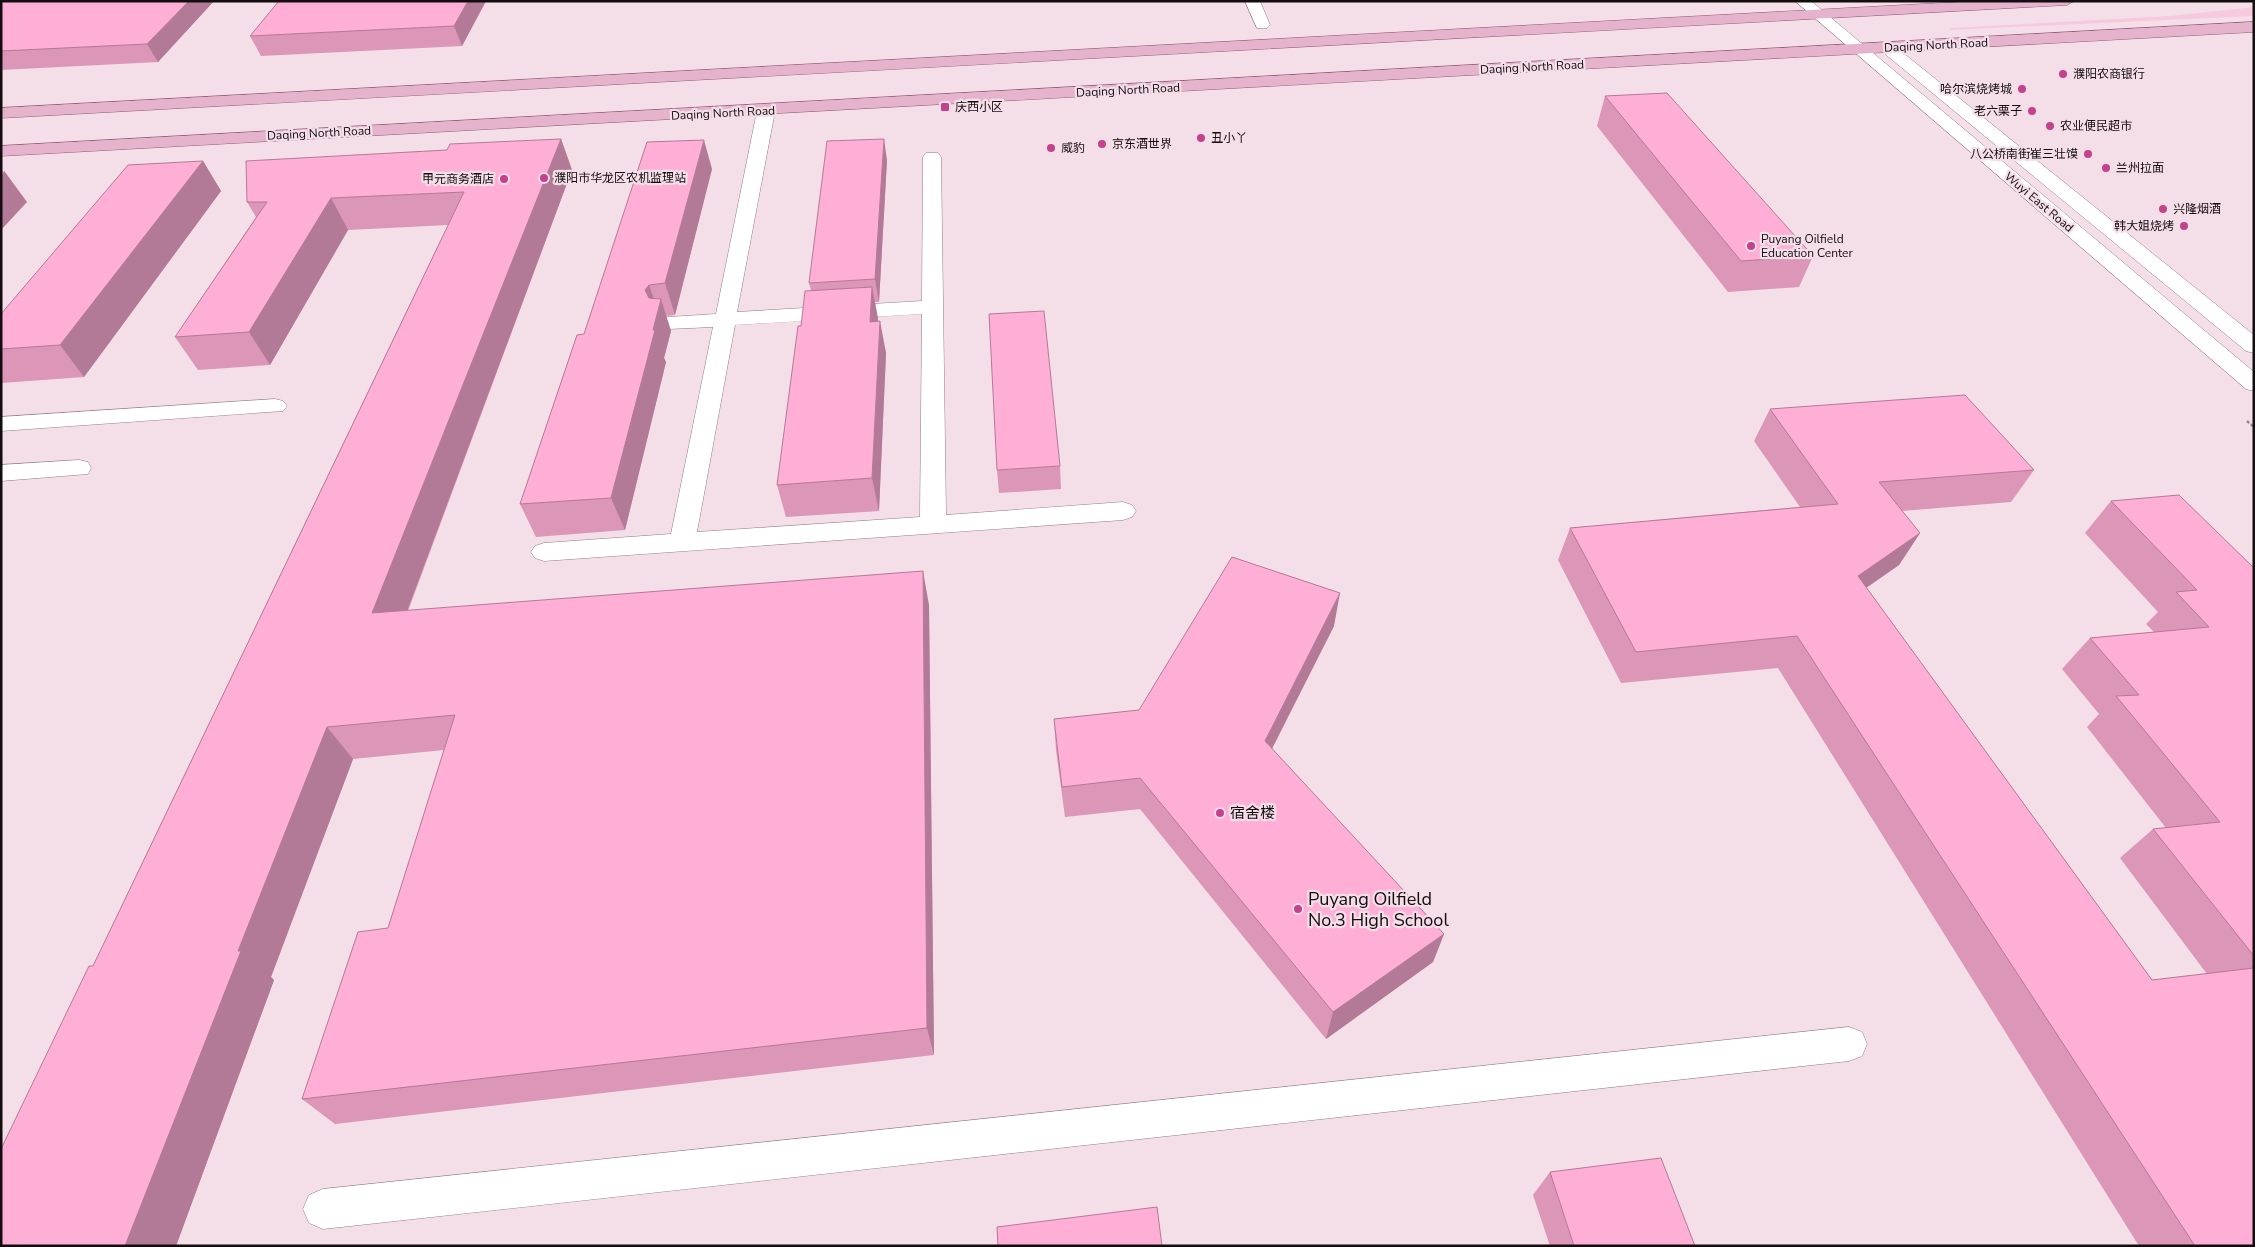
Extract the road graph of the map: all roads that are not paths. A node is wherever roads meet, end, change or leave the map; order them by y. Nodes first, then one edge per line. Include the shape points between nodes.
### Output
1 (1252, 1) edge
2 (1802, 1) edge
3 (1830, 1) edge
4 (2068, 1) edge
5 (1844, 13) junction
6 (1818, 15) junction
7 (1262, 25) dead end
8 (2254, 27) edge
9 (1886, 47) junction
10 (1858, 49) junction
11 (766, 110) junction
12 (1, 113) edge
13 (1, 151) edge
14 (932, 157) dead end
15 (932, 307) junction
16 (725, 320) junction
17 (668, 323) dead end
18 (2254, 346) edge
19 (2254, 384) edge
20 (275, 406) dead end
21 (1, 424) edge
22 (79, 468) dead end
23 (1, 473) edge
24 (1123, 511) dead end
25 (933, 524) junction
26 (682, 542) junction
27 (544, 552) dead end
28 (1849, 1044) dead end
29 (323, 1209) dead end

1 - 7 street
2 - 6 street, Wuyi East Road
3 - 5 street, Wuyi East Road
4 - 5 main road
5 - 6 main road
5 - 9 street, Wuyi East Road
6 - 10 street, Wuyi East Road
6 - 12 main road
8 - 9 main road, Daqing North Road
9 - 10 main road, Daqing North Road
9 - 18 street, Wuyi East Road
10 - 11 main road, Daqing North Road
10 - 19 street, Wuyi East Road
11 - 13 main road, Daqing North Road
11 - 16 street
14 - 15 street
15 - 16 street
15 - 25 street
16 - 17 street
16 - 26 street
20 - 21 street
22 - 23 street
24 - 25 street
25 - 26 street
26 - 27 street
28 - 29 street

